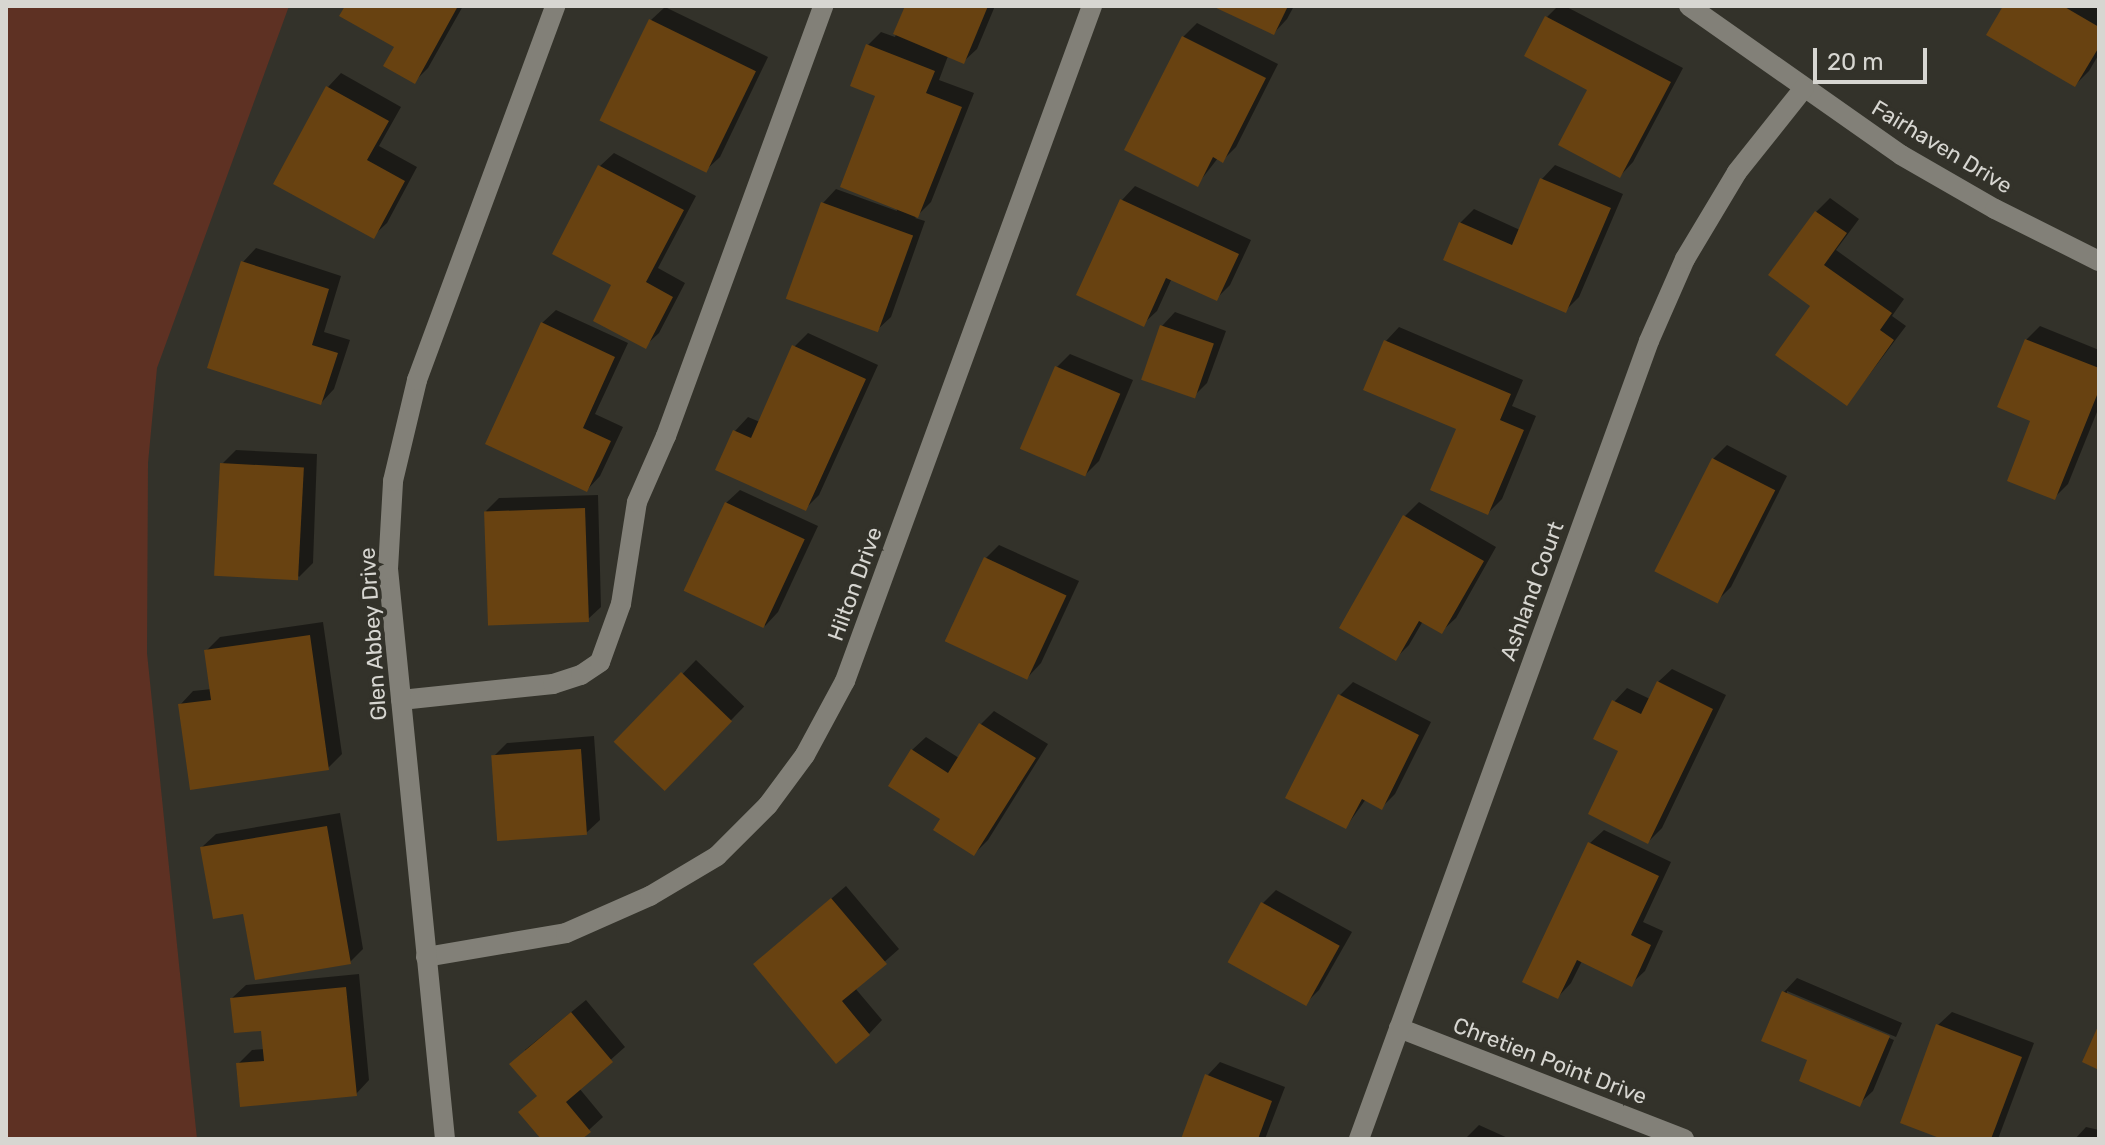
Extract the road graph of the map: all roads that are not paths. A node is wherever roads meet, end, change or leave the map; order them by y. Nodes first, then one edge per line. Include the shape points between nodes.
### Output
1 (555, 6) edge
2 (823, 6) edge
3 (1092, 6) edge
4 (1689, 6) edge
5 (1804, 88) junction
6 (2099, 261) edge
7 (401, 700) junction
8 (426, 957) junction
9 (1399, 1028) junction
10 (445, 1139) edge
11 (1359, 1139) edge
12 (1684, 1139) edge

1 - 7 street, Glen Abbey Drive via 417,380 393,481 388,569
2 - 7 street via 637,502 621,604 600,662 553,684
3 - 8 street, Hilton Drive via 845,681 805,755 768,805 717,856 650,896 566,933
4 - 5 street, Fairhaven Drive
5 - 6 street, Fairhaven Drive via 1901,155
5 - 9 street, Ashland Court via 1737,172 1685,259 1655,327
7 - 8 street, Glen Abbey Drive
8 - 10 street, Glen Abbey Drive
9 - 11 street, Ashland Court
9 - 12 street, Chretien Point Drive

